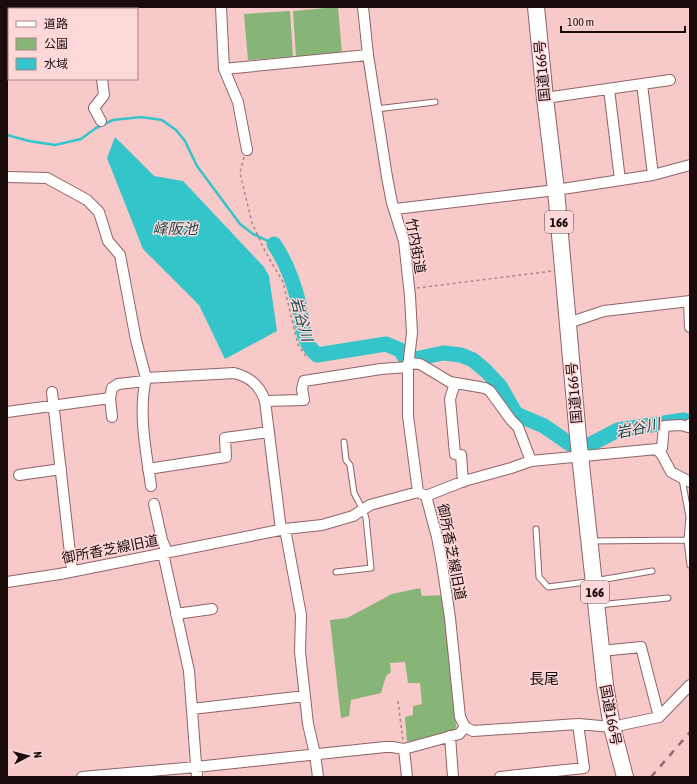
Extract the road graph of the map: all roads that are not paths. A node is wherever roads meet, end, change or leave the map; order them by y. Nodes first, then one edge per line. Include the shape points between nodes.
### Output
1 (221, 7) edge
2 (363, 7) edge
3 (536, 7) edge
4 (368, 55) junction
5 (224, 69) junction
6 (102, 80) edge
7 (670, 80) dead end
8 (642, 84) junction
9 (609, 89) junction
10 (545, 98) junction
11 (435, 102) dead end
12 (376, 109) junction
13 (101, 121) dead end
14 (246, 150) road end
15 (690, 165) edge
16 (653, 175) junction
17 (7, 177) edge
18 (620, 180) junction
19 (556, 190) junction
20 (394, 209) junction
21 (690, 301) edge
22 (568, 323) junction
23 (690, 327) edge
24 (408, 362) junction
25 (146, 380) junction
26 (455, 383) junction
27 (52, 392) dead end
28 (110, 398) junction
29 (265, 401) junction
30 (53, 406) junction
31 (7, 412) edge
32 (112, 417) dead end
33 (690, 424) edge
34 (268, 432) junction
35 (344, 442) dead end
36 (658, 451) junction
37 (581, 457) junction
38 (531, 461) junction
39 (61, 469) junction
40 (148, 469) junction
41 (19, 475) dead end
42 (686, 481) edge
43 (463, 482) junction
44 (151, 486) dead end
45 (422, 494) junction
46 (154, 504) dead end
47 (363, 510) junction
48 (536, 529) dead end
49 (283, 530) junction
50 (687, 540) junction
51 (590, 541) junction
52 (165, 553) junction
53 (690, 565) edge
54 (72, 571) junction
55 (652, 571) dead end
56 (336, 572) dead end
57 (594, 581) junction
58 (7, 582) edge
59 (668, 598) dead end
60 (597, 605) junction
61 (212, 609) dead end
62 (176, 614) junction
63 (602, 651) junction
64 (690, 685) edge
65 (305, 696) junction
66 (192, 709) junction
67 (659, 717) junction
68 (578, 724) junction
69 (465, 727) junction
70 (612, 727) junction
71 (450, 736) junction
72 (404, 749) junction
73 (315, 754) junction
74 (197, 772) edge
75 (101, 776) edge
76 (82, 777) edge
77 (318, 777) edge
78 (407, 777) edge
79 (453, 777) edge
80 (500, 777) edge
81 (625, 777) edge

1 - 5 street
2 - 4 street, 竹内街道
3 - 10 highway, 国道166号 / 166
4 - 5 street
4 - 12 street, 竹内街道
5 - 14 street via 238,102
6 - 13 street via 104,95 94,108
7 - 8 street
8 - 9 street
8 - 16 street
9 - 10 street
9 - 18 street
10 - 19 highway, 国道166号 / 166
11 - 12 lane
12 - 20 street, 竹内街道
15 - 16 street
16 - 18 street
17 - 25 street via 47,178 88,200 99,212 108,241 120,255
18 - 19 street
19 - 20 street
19 - 22 highway, 国道166号 / 166
20 - 24 street, 竹内街道 via 404,241 409,288 412,333
21 - 22 street via 604,311
21 - 23 street
22 - 37 highway, 国道166号 / 166
24 - 26 street via 420,364
24 - 29 street via 304,381 304,400
24 - 45 street, 竹内街道 via 408,416
25 - 28 street via 118,384 112,388
25 - 29 street via 234,372 255,382
25 - 40 street via 142,393
26 - 38 street via 490,391 518,426
26 - 43 street via 450,399 455,454 461,455
27 - 30 street
28 - 30 street
28 - 32 street
29 - 34 street
30 - 31 street
30 - 39 street
33 - 36 street via 688,427 664,426 662,448
34 - 40 street via 225,438 226,457
34 - 49 street
35 - 47 lane via 354,493
36 - 37 street via 657,449
36 - 42 street via 672,472
37 - 38 street
37 - 51 highway, 国道166号 / 166
38 - 43 street
39 - 41 street
39 - 54 street
40 - 44 street
42 - 50 lane via 689,517
43 - 45 street
45 - 47 street, 御所香芝線旧道 via 370,505
45 - 69 street, 御所香芝線旧道 via 441,557 460,717
46 - 52 street
47 - 49 street, 御所香芝線旧道 via 353,516 322,525
47 - 56 lane via 371,568
48 - 57 lane via 540,577 548,587
49 - 52 street, 御所香芝線旧道
49 - 65 street via 301,615 300,652
50 - 51 lane
50 - 53 lane
51 - 57 highway, 国道166号 / 166
52 - 54 street, 御所香芝線旧道
52 - 62 street
54 - 58 street, 御所香芝線旧道
55 - 57 lane
57 - 60 highway, 国道166号 / 166
59 - 60 lane
60 - 63 highway, 国道166号 / 166
61 - 62 street
62 - 66 street via 189,671
63 - 67 street via 642,647
63 - 70 highway, 国道166号 / 166
64 - 67 street
65 - 66 street
65 - 73 street
66 - 74 street
67 - 70 street
68 - 69 street via 473,732
68 - 70 street
68 - 80 street via 584,768
69 - 71 street via 459,734
70 - 81 highway, 国道166号 / 166
71 - 72 street
71 - 79 street
72 - 73 street via 385,747
72 - 78 street
73 - 74 street
73 - 77 street
74 - 75 street
75 - 76 street

